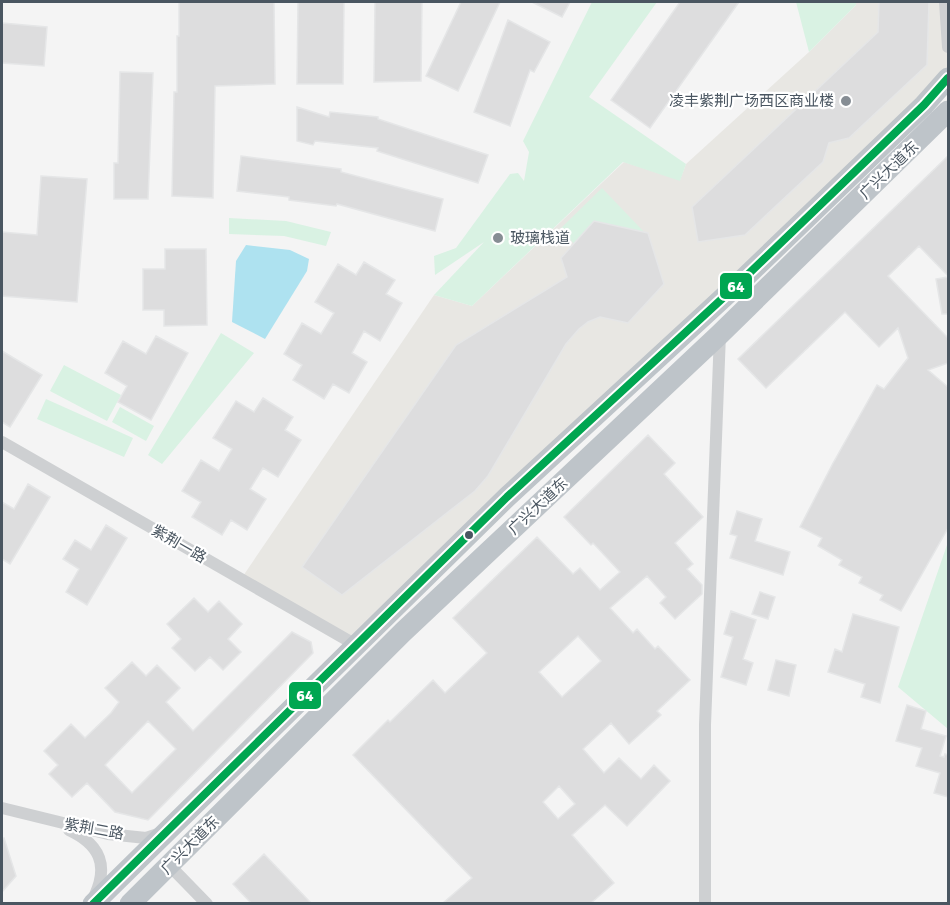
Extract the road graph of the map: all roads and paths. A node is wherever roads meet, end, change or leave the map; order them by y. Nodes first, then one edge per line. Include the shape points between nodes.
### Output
1 (945, 2) edge
2 (948, 47) edge
3 (948, 78) edge
4 (948, 111) edge
5 (720, 334) junction
6 (2, 442) edge
7 (356, 645) junction
8 (2, 808) edge
9 (52, 822) junction
10 (170, 830) junction
11 (170, 866) junction
12 (92, 903) edge
13 (130, 903) edge
14 (207, 903) edge
15 (705, 903) edge

1 - 2 street
3 - 7 highway, 广兴大道东 via 745,277 507,497
4 - 5 highway, 广兴大道东
5 - 11 highway, 广兴大道东 via 403,632
5 - 15 street via 705,725
6 - 7 street, 紫荆一路
7 - 10 highway, 广兴大道东
8 - 9 street, 紫荆二路
9 - 10 street, 紫荆二路 via 146,838
9 - 12 street, 紫荆二路 via 83,836 98,852 101,881
10 - 12 highway, 广兴大道东
11 - 13 highway, 广兴大道东
11 - 14 street

